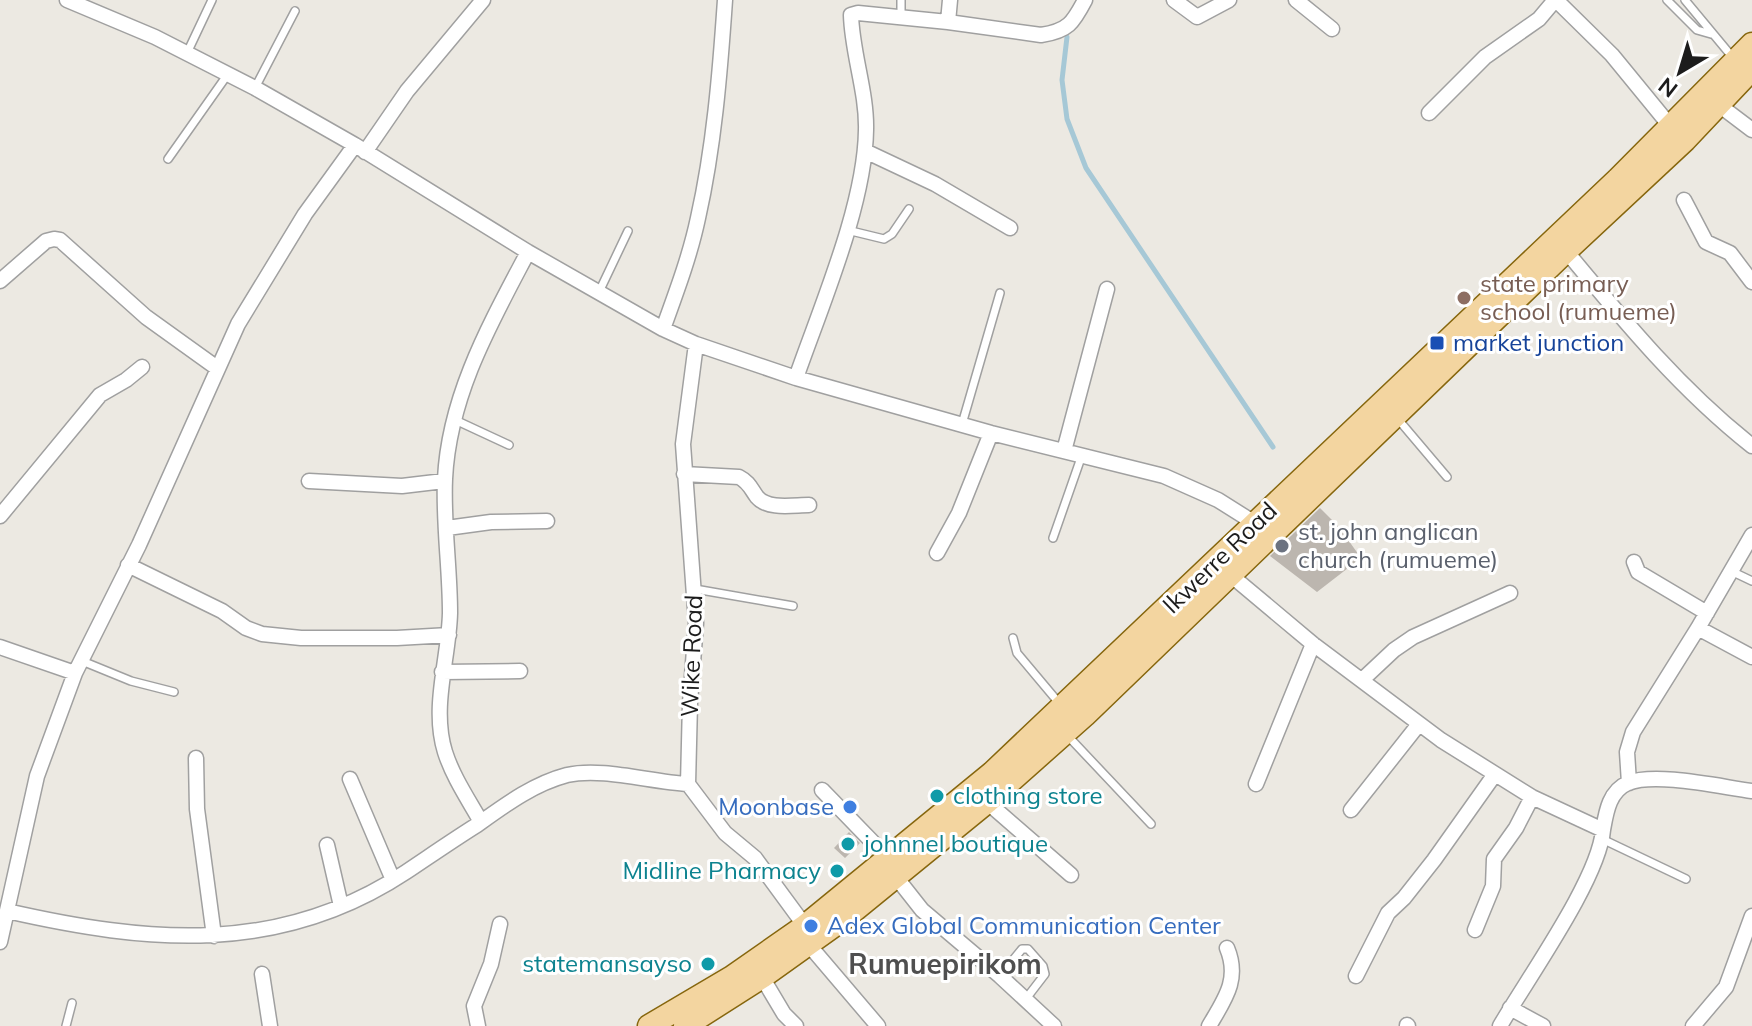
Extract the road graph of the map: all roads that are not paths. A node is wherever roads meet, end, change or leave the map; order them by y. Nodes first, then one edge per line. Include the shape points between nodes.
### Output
1 (67, 0) edge
2 (212, 0) edge
3 (483, 0) edge
4 (725, 0) edge
5 (901, 0) edge
6 (950, 0) edge
7 (1085, 0) edge
8 (1174, 0) edge
9 (1229, 0) edge
10 (1296, 0) edge
11 (1556, 0) edge
12 (1667, 0) edge
13 (1685, 0) edge
14 (295, 11) dead end
15 (901, 17) junction
16 (948, 22) junction
17 (1332, 29) dead end
18 (1711, 34) junction
19 (1752, 44) edge
20 (187, 53) junction
21 (1744, 65) edge
22 (228, 74) junction
23 (255, 88) junction
24 (1719, 105) junction
25 (1429, 113) dead end
26 (1671, 127) junction
27 (1752, 130) edge
28 (360, 148) junction
29 (865, 151) junction
30 (168, 159) dead end
31 (1684, 200) dead end
32 (909, 209) dead end
33 (1010, 228) dead end
34 (847, 230) junction
35 (628, 231) dead end
36 (1566, 251) junction
37 (528, 252) junction
38 (0, 281) edge
39 (1752, 282) edge
40 (1107, 289) dead end
41 (599, 292) junction
42 (1000, 293) dead end
43 (663, 329) junction
44 (696, 344) junction
45 (142, 367) dead end
46 (217, 368) junction
47 (796, 378) junction
48 (1395, 416) junction
49 (453, 419) junction
50 (962, 424) junction
51 (991, 433) junction
52 (509, 445) dead end
53 (1752, 446) edge
54 (1064, 451) junction
55 (1082, 455) junction
56 (684, 474) junction
57 (1447, 477) dead end
58 (309, 481) dead end
59 (444, 481) junction
60 (809, 505) dead end
61 (0, 516) edge
62 (547, 521) dead end
63 (447, 528) junction
64 (1264, 529) junction
65 (1752, 535) edge
66 (1053, 538) dead end
67 (937, 553) dead end
68 (1634, 562) dead end
69 (128, 565) junction
70 (1223, 568) junction
71 (1731, 571) junction
72 (1752, 581) edge
73 (695, 589) junction
74 (1510, 593) dead end
75 (793, 606) dead end
76 (1707, 613) junction
77 (1698, 628) junction
78 (449, 635) junction
79 (1013, 638) dead end
80 (1313, 644) junction
81 (0, 647) edge
82 (1752, 657) edge
83 (78, 667) junction
84 (520, 671) dead end
85 (442, 672) junction
86 (1362, 680) junction
87 (174, 692) dead end
88 (1064, 708) junction
89 (1419, 724) junction
90 (1064, 733) junction
91 (196, 758) dead end
92 (1495, 774) junction
93 (350, 779) dead end
94 (1629, 783) junction
95 (688, 784) junction
96 (1256, 784) dead end
97 (822, 790) dead end
98 (1752, 791) edge
99 (1532, 797) junction
100 (987, 802) junction
101 (1351, 810) dead end
102 (481, 822) junction
103 (1151, 824) dead end
104 (1603, 834) junction
105 (327, 845) dead end
106 (893, 868) junction
107 (1071, 875) dead end
108 (1686, 879) dead end
109 (393, 880) junction
110 (6, 902) edge
111 (341, 906) junction
112 (1752, 916) edge
113 (500, 924) dead end
114 (1475, 930) dead end
115 (807, 935) junction
116 (214, 936) junction
117 (0, 942) edge
118 (1227, 948) dead end
119 (262, 974) dead end
120 (1000, 976) junction
121 (1356, 976) dead end
122 (762, 977) junction
123 (1025, 1000) junction
124 (72, 1003) dead end
125 (1510, 1008) junction
126 (66, 1026) edge
127 (270, 1026) edge
128 (478, 1026) edge
129 (649, 1026) edge
130 (685, 1026) edge
131 (796, 1026) edge
132 (878, 1026) edge
133 (1054, 1026) edge
134 (1209, 1026) edge
135 (1500, 1026) edge
136 (1543, 1026) edge
137 (1693, 1026) edge

1 - 20 street
2 - 20 lane
3 - 28 street
4 - 43 street via 701,205
5 - 15 lane
6 - 16 street
7 - 16 street via 1072,25 1053,34
8 - 9 street via 1197,17
10 - 17 street
11 - 25 street via 1539,19 1485,57
11 - 26 street via 1612,55
12 - 18 lane via 1697,30
13 - 18 lane
14 - 23 lane
15 - 16 street
15 - 29 street via 851,15
18 - 21 lane
19 - 21 main road, Ikwerre Road
20 - 22 street
21 - 24 main road, Ikwerre Road
21 - 26 main road, Ikwerre Road
22 - 23 street
22 - 30 lane
23 - 28 street
24 - 27 street
24 - 36 main road, Ikwerre Road
26 - 64 main road, Ikwerre Road
28 - 37 street
28 - 46 street via 305,214
29 - 33 street
29 - 34 street
31 - 39 street via 1706,242 1730,253
32 - 34 lane via 884,239
34 - 47 street
35 - 41 lane
36 - 48 main road, Ikwerre Road
36 - 53 street via 1692,395
37 - 41 street
37 - 49 street via 479,347
38 - 46 street via 46,241 60,240 146,317
40 - 54 street
41 - 43 street
42 - 50 lane
43 - 44 street
44 - 47 street
44 - 56 street, Wike Road
45 - 61 street via 100,395
46 - 69 street
47 - 50 street
48 - 57 lane
48 - 64 main road, Ikwerre Road
49 - 52 lane
49 - 59 street
50 - 51 street
51 - 54 street
51 - 67 street
54 - 55 street
55 - 64 street via 1164,476 1218,500
55 - 66 lane
56 - 60 street via 739,477 768,505
56 - 73 street, Wike Road
58 - 59 street via 402,486
59 - 63 street
62 - 63 street
63 - 78 street
64 - 70 main road, Ikwerre Road
65 - 71 street
68 - 76 street via 1638,572
69 - 78 street via 262,634
69 - 83 street
70 - 80 street
70 - 88 main road, Ikwerre Road
70 - 90 main road, Ikwerre Road
71 - 72 lane
71 - 76 street
73 - 75 lane
73 - 95 street, Wike Road
74 - 86 street via 1413,637
76 - 77 street
77 - 82 street
77 - 94 street via 1633,732 1627,752
78 - 85 street
79 - 88 lane via 1017,653
80 - 86 street
80 - 96 street
81 - 83 street
83 - 87 lane
83 - 110 street via 37,776
84 - 85 street
85 - 102 street via 444,749
86 - 89 street
88 - 106 main road, Ikwerre Road
89 - 92 street
89 - 101 street
90 - 100 main road, Ikwerre Road
90 - 103 lane
91 - 116 street via 197,809
92 - 99 street
92 - 121 street via 1434,860 1388,913
93 - 109 street
94 - 98 street via 1657,779
94 - 104 street via 1606,808
95 - 102 street via 578,773 509,801
95 - 115 street via 725,833 755,858
97 - 106 street
99 - 104 street
99 - 114 street via 1494,859 1493,886
100 - 106 main road, Ikwerre Road
100 - 107 street
102 - 109 street
104 - 108 lane
104 - 125 street via 1574,902
105 - 111 street
106 - 115 main road, Ikwerre Road
106 - 120 street via 922,910
109 - 111 street
110 - 116 street via 115,932
110 - 117 street
111 - 116 street via 252,933
112 - 137 street via 1726,987
113 - 128 street via 474,1006
115 - 122 main road, Ikwerre Road
115 - 129 main road, Ikwerre Road
115 - 132 street
118 - 134 street via 1233,964 1230,985
119 - 127 street
120 - 123 street
120 - 123 lane via 1016,954 1028,949 1045,974
122 - 130 main road, Ikwerre Road
122 - 131 street
123 - 133 street
124 - 126 lane
125 - 135 street
125 - 136 street

